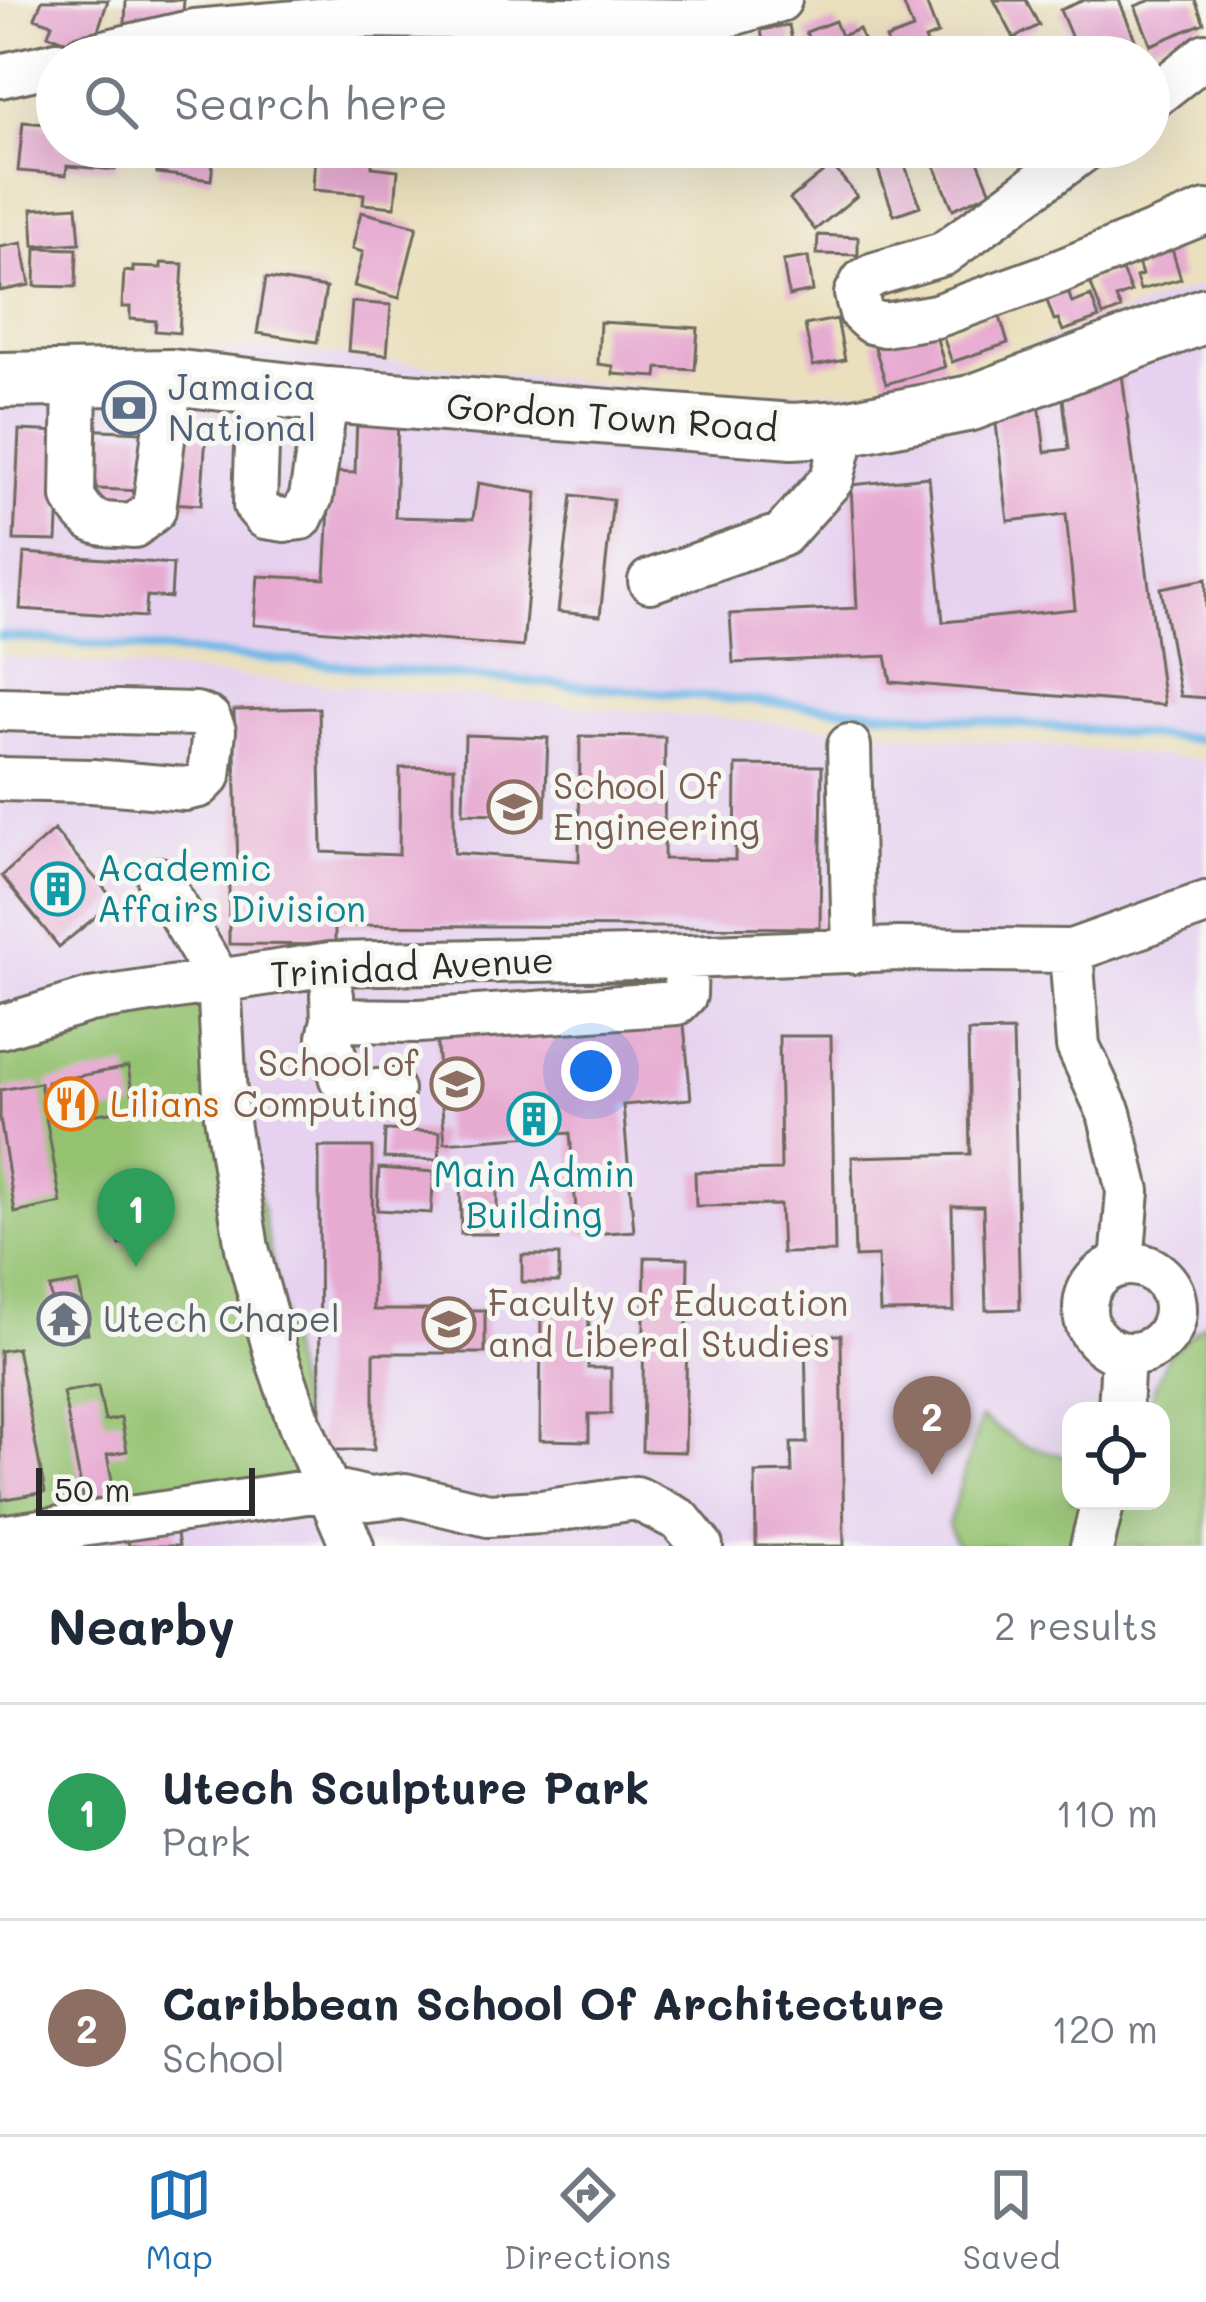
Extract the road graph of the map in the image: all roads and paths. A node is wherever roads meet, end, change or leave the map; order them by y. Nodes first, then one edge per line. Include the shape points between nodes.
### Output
1 (779, 0) edge
2 (365, 8) edge
3 (173, 36) edge
4 (1206, 55) edge
5 (36, 68) edge
6 (0, 76) edge
7 (1170, 83) edge
8 (1061, 168) edge
9 (1206, 212) edge
10 (1206, 315) edge
11 (171, 377) junction
12 (75, 378) junction
13 (0, 380) edge
14 (259, 387) junction
15 (327, 395) junction
16 (845, 428) junction
17 (650, 581) dead end
18 (0, 709) edge
19 (849, 746) dead end
20 (0, 779) edge
21 (159, 879) dead end
22 (1206, 903) edge
23 (854, 952) junction
24 (1071, 952) junction
25 (686, 957) junction
26 (330, 964) junction
27 (220, 980) junction
28 (333, 1020) junction
29 (0, 1027) edge
30 (392, 1090) dead end
31 (1122, 1264) junction
32 (1190, 1298) edge
33 (1123, 1354) junction
34 (1120, 1402) edge
35 (327, 1490) junction
36 (1101, 1510) edge
37 (0, 1537) edge
38 (352, 1546) edge
39 (701, 1546) edge
40 (1092, 1546) edge

1 - 2 street via 708,21
2 - 3 street
4 - 7 street
5 - 6 street
8 - 9 street via 944,254 862,281 861,313 884,325 936,316
10 - 16 main road, Gordon Town Road via 971,403
11 - 12 main road, Gordon Town Road
11 - 12 street via 154,510 134,526 92,522 73,497
11 - 14 main road, Gordon Town Road
12 - 13 main road, Gordon Town Road
14 - 15 main road, Gordon Town Road
14 - 15 street via 255,505 265,517 285,520 301,518 311,497
15 - 16 main road, Gordon Town Road
16 - 17 street via 832,479 782,535
18 - 20 street via 196,714 214,730 209,776 199,786
19 - 23 street
21 - 27 street
22 - 24 street
23 - 24 street, Trinidad Avenue
23 - 25 street, Trinidad Avenue
24 - 31 street via 1078,1046 1109,1113 1128,1191
25 - 26 street, Trinidad Avenue
25 - 28 street via 685,995 677,1003
26 - 27 street, Trinidad Avenue
26 - 28 street
27 - 29 street, Trinidad Avenue via 89,1000
27 - 35 street via 226,1116 248,1248 277,1358
28 - 30 street via 329,1037 341,1079 353,1093
31 - 32 street via 1161,1276
31 - 33 street via 1089,1288 1084,1317 1097,1342
32 - 33 street via 1162,1341
33 - 34 street
35 - 37 street
35 - 38 street
35 - 39 street via 405,1496 488,1516 636,1498 680,1520
36 - 40 street

